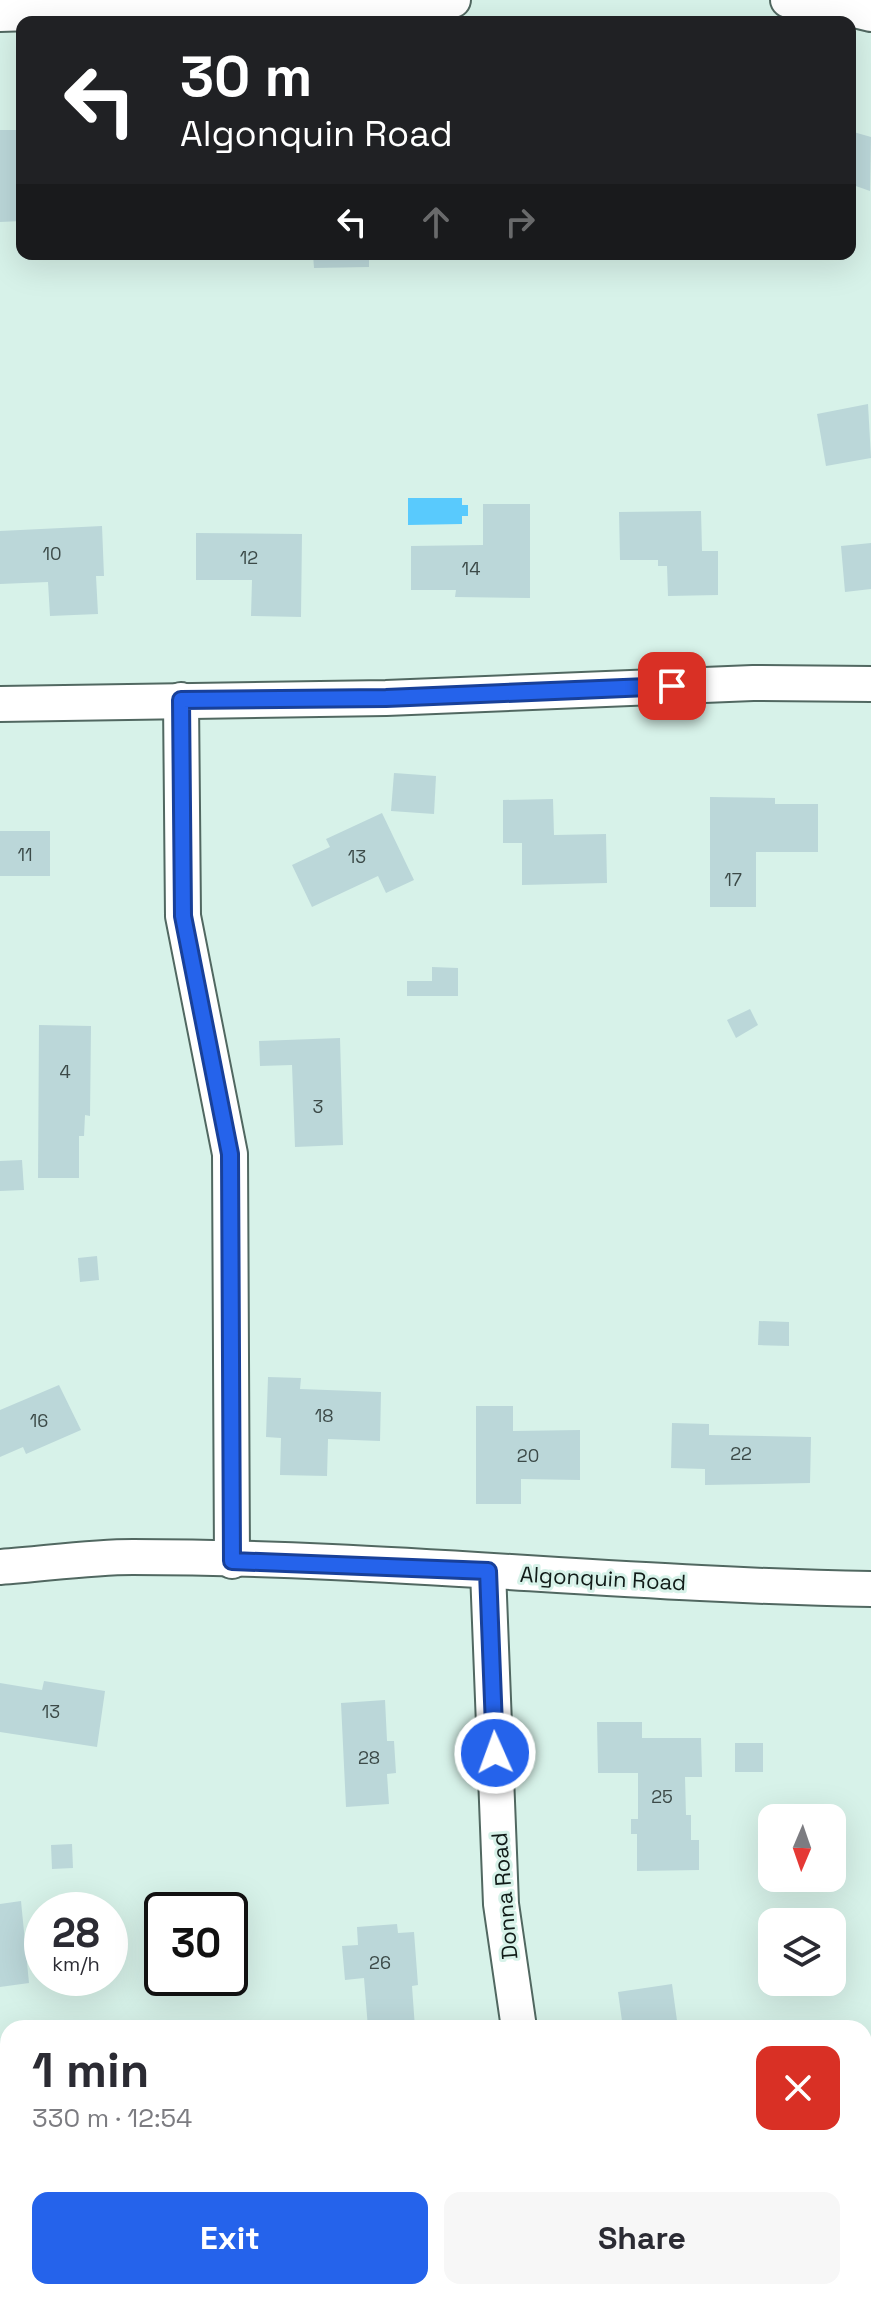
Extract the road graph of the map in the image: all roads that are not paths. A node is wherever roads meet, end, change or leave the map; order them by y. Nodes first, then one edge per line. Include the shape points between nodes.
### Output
1 (453, 0) edge
2 (788, 0) edge
3 (0, 14) edge
4 (871, 14) edge
5 (871, 684) edge
6 (181, 700) junction
7 (0, 704) edge
8 (232, 1561) junction
9 (0, 1567) edge
10 (488, 1571) junction
11 (871, 1589) edge
12 (518, 2020) edge

1 - 3 street
2 - 4 street
5 - 6 street
6 - 7 street
6 - 8 street via 183,916 230,1154
8 - 9 street, Algonquin Road via 131,1557
8 - 10 street, Algonquin Road
10 - 11 street, Algonquin Road
10 - 12 street, Donna Road via 501,1904

